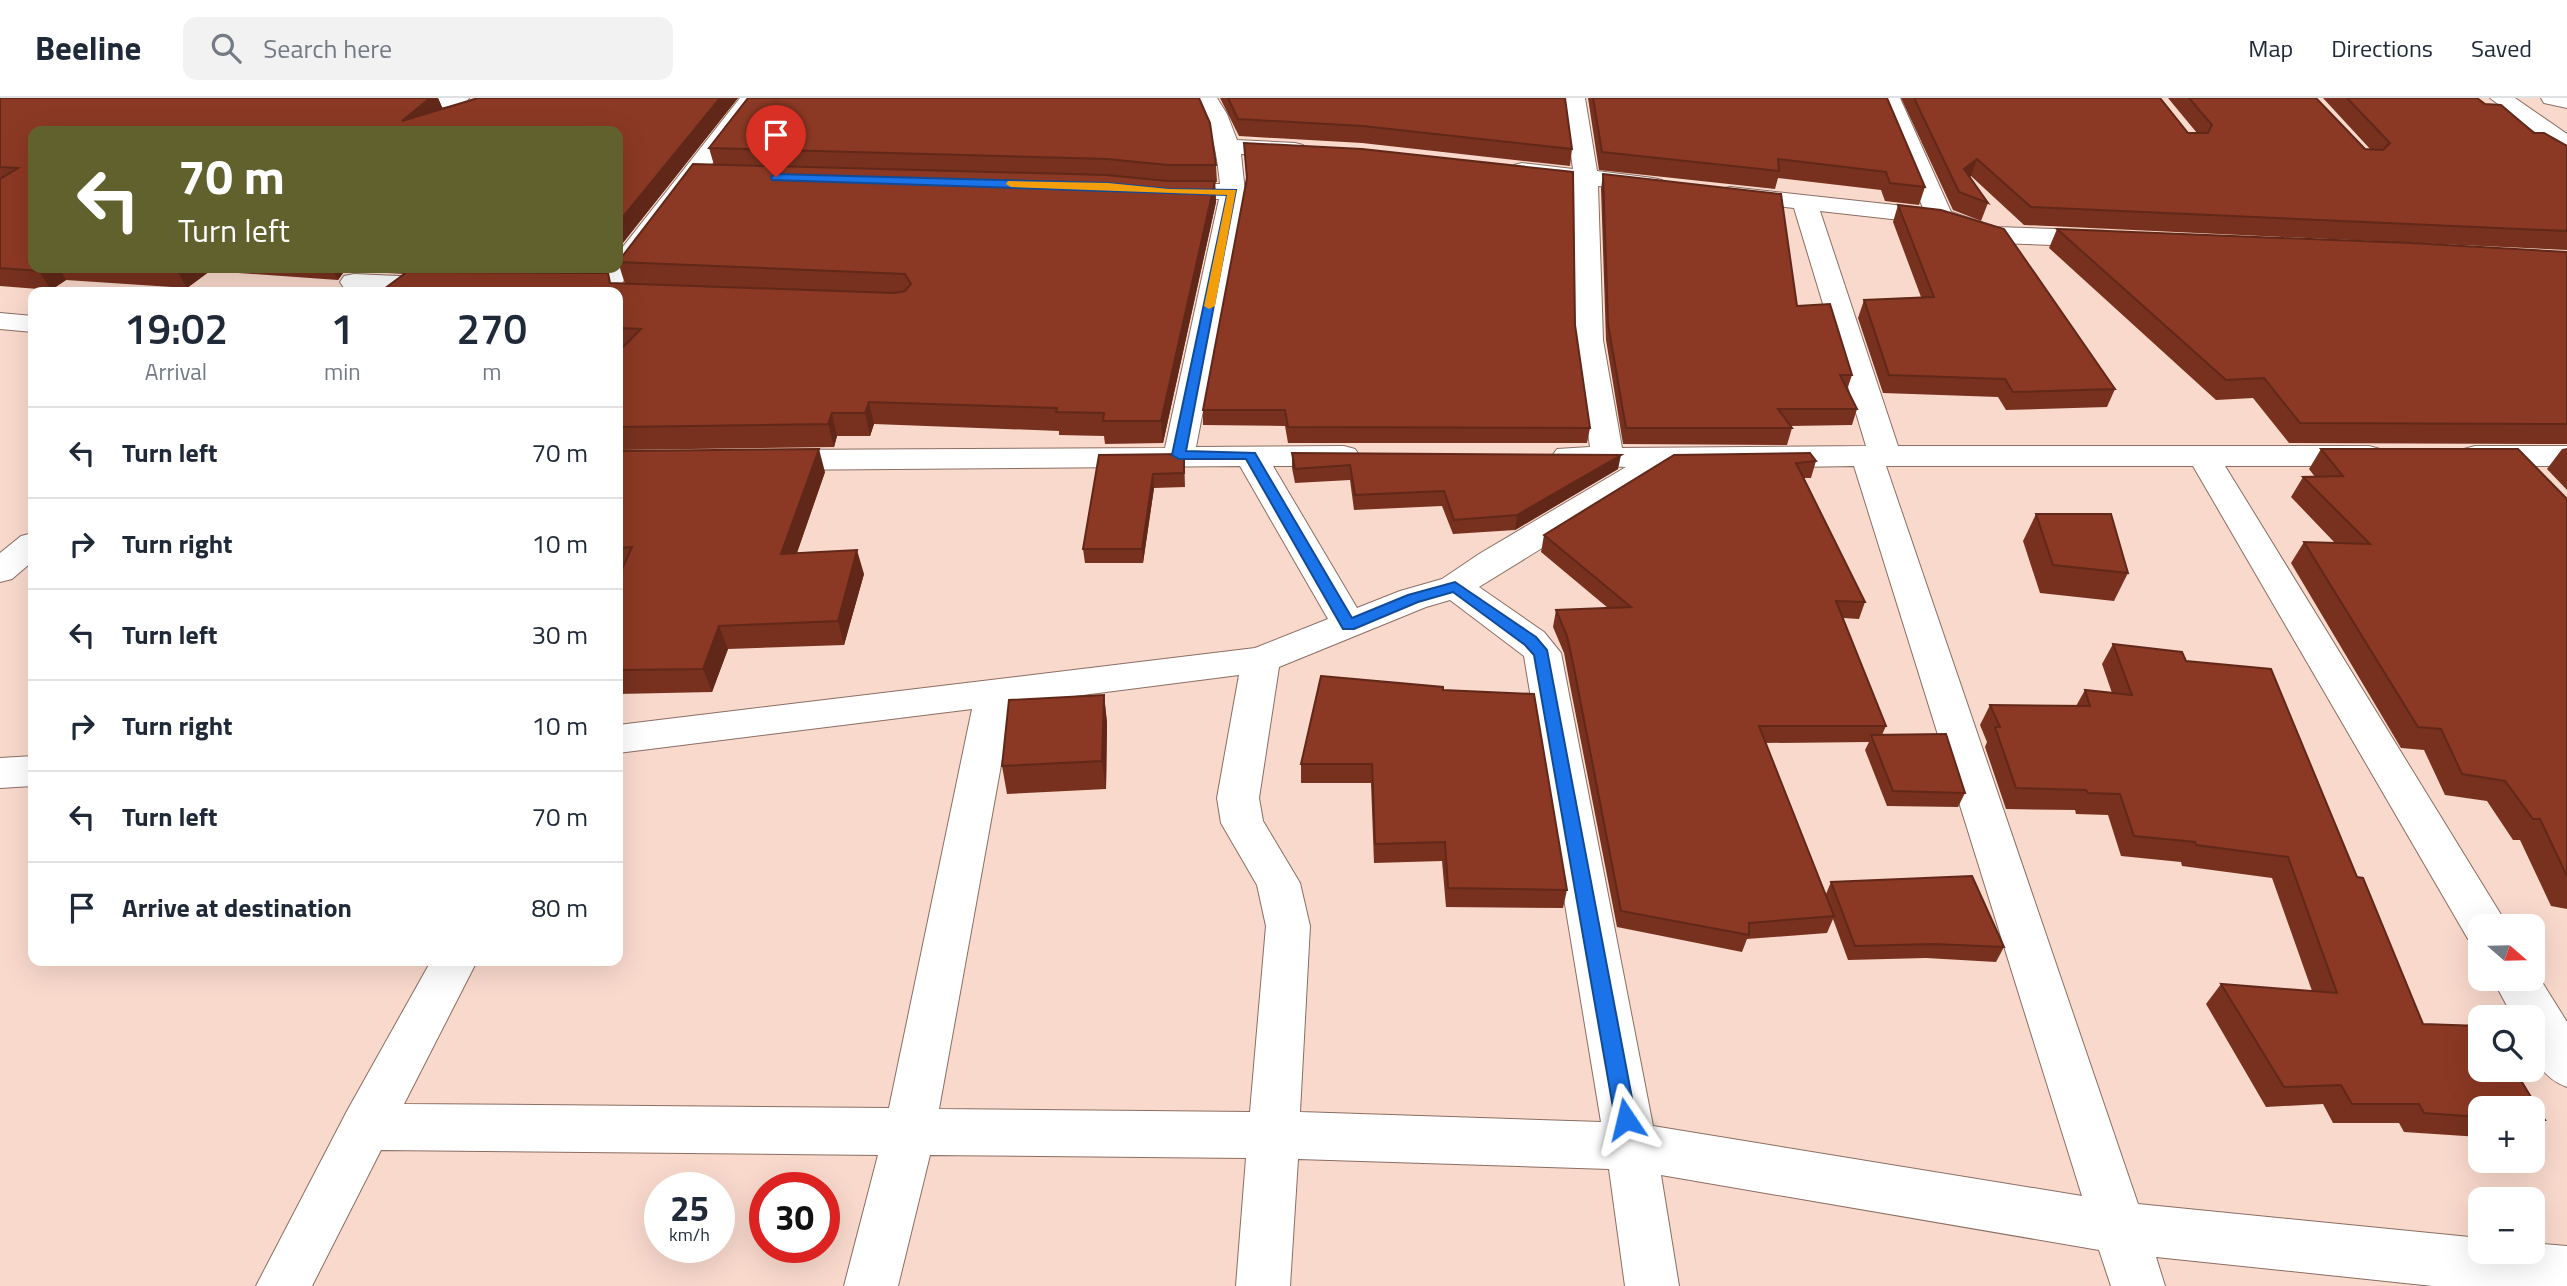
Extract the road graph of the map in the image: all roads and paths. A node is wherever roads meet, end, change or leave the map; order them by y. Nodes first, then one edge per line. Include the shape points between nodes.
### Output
1 (345, 98) edge
2 (751, 98) edge
3 (1206, 98) edge
4 (1574, 98) edge
5 (1889, 98) edge
6 (2501, 98) edge
7 (2552, 98) edge
8 (2567, 101) edge
9 (449, 106) edge
10 (2567, 145) edge
11 (1228, 146) junction
12 (1322, 151) edge
13 (1493, 167) edge
14 (692, 175) junction
15 (720, 176) edge
16 (1586, 176) junction
17 (1682, 188) edge
18 (1144, 189) edge
19 (1233, 192) junction
20 (1709, 192) edge
21 (1805, 204) junction
22 (1940, 217) junction
23 (2135, 240) edge
24 (623, 264) edge
25 (616, 273) edge
26 (355, 281) edge
27 (473, 287) edge
28 (605, 287) edge
29 (0, 321) edge
30 (28, 324) edge
31 (1179, 455) junction
32 (1250, 456) junction
33 (1374, 456) edge
34 (1538, 456) edge
35 (1606, 456) junction
36 (1876, 456) junction
37 (2203, 456) junction
38 (2392, 456) edge
39 (2446, 456) edge
40 (2514, 456) junction
41 (2567, 456) edge
42 (1663, 459) junction
43 (741, 460) edge
44 (2541, 484) edge
45 (28, 548) edge
46 (0, 571) edge
47 (1455, 587) junction
48 (1349, 625) junction
49 (1261, 660) junction
50 (995, 692) junction
51 (623, 738) edge
52 (28, 771) edge
53 (0, 773) edge
54 (2477, 914) edge
55 (451, 966) edge
56 (2523, 991) edge
57 (2567, 1065) edge
58 (365, 1127) junction
59 (911, 1131) junction
60 (1275, 1135) junction
61 (1631, 1146) junction
62 (2121, 1228) junction
63 (2567, 1273) edge
64 (283, 1286) edge
65 (872, 1286) edge
66 (1264, 1286) edge
67 (1652, 1286) edge
68 (2138, 1286) edge

1 - 9 street
2 - 14 street
3 - 11 street
4 - 16 street
5 - 22 street
6 - 10 street
7 - 8 street
11 - 12 street
11 - 19 street
13 - 16 street
14 - 15 street
14 - 24 street
16 - 17 street
16 - 35 street via 1589,340
18 - 19 street
19 - 31 street
20 - 21 street
21 - 22 street
21 - 36 street
22 - 23 street via 1996,234
25 - 28 street
26 - 27 street
29 - 30 street
31 - 32 street
31 - 43 street
32 - 33 street
32 - 48 street
34 - 35 street
35 - 42 street
36 - 37 street
36 - 42 street
36 - 62 street
37 - 38 street
37 - 54 street
39 - 40 street
40 - 41 street
40 - 44 street
42 - 47 street
45 - 46 street
47 - 48 street
47 - 61 street via 1542,653
48 - 49 street
49 - 50 street
49 - 60 street via 1238,798 1242,823 1278,883 1288,926
50 - 51 street
50 - 59 street
52 - 53 street
55 - 58 street
56 - 57 street
58 - 59 street
58 - 64 street
59 - 60 street
59 - 65 street
60 - 61 street
60 - 66 street
61 - 62 street
61 - 67 street
62 - 63 street
62 - 68 street

